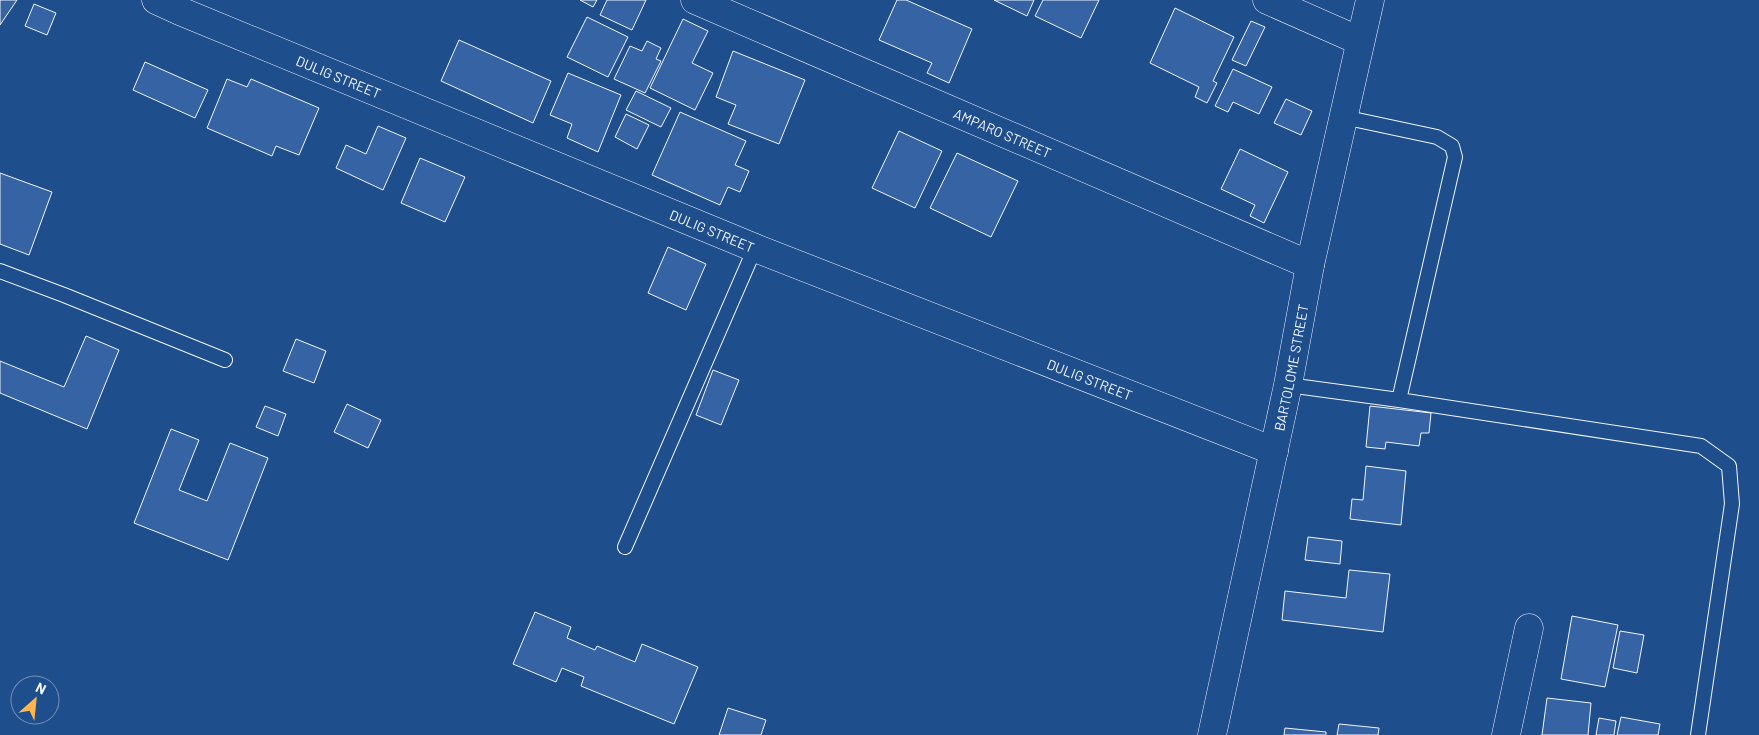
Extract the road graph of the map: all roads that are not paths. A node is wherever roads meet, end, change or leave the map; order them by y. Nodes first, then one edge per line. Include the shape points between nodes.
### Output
1 (156, 0) edge
2 (695, 0) edge
3 (1268, 0) edge
4 (1370, 0) edge
5 (1360, 41) junction
6 (1343, 117) junction
7 (755, 248) junction
8 (1310, 265) junction
9 (0, 271) edge
10 (225, 360) dead end
11 (1288, 385) junction
12 (1398, 400) junction
13 (1274, 451) junction
14 (625, 547) dead end
15 (1529, 628) dead end
16 (1212, 735) edge
17 (1506, 735) edge
18 (1698, 735) edge

1 - 7 street, DULIG STREET
2 - 8 street, AMPARO STREET
3 - 5 street
4 - 5 street, BARTOLOME STREET
5 - 6 street, BARTOLOME STREET
6 - 8 street, BARTOLOME STREET
6 - 12 lane via 1437,137 1452,146 1456,157
7 - 13 street, DULIG STREET
7 - 14 lane
8 - 11 street, BARTOLOME STREET
9 - 10 lane
11 - 12 lane
11 - 13 street, BARTOLOME STREET
12 - 18 lane via 1701,446 1729,466 1732,504
13 - 16 street, BARTOLOME STREET
15 - 17 street

